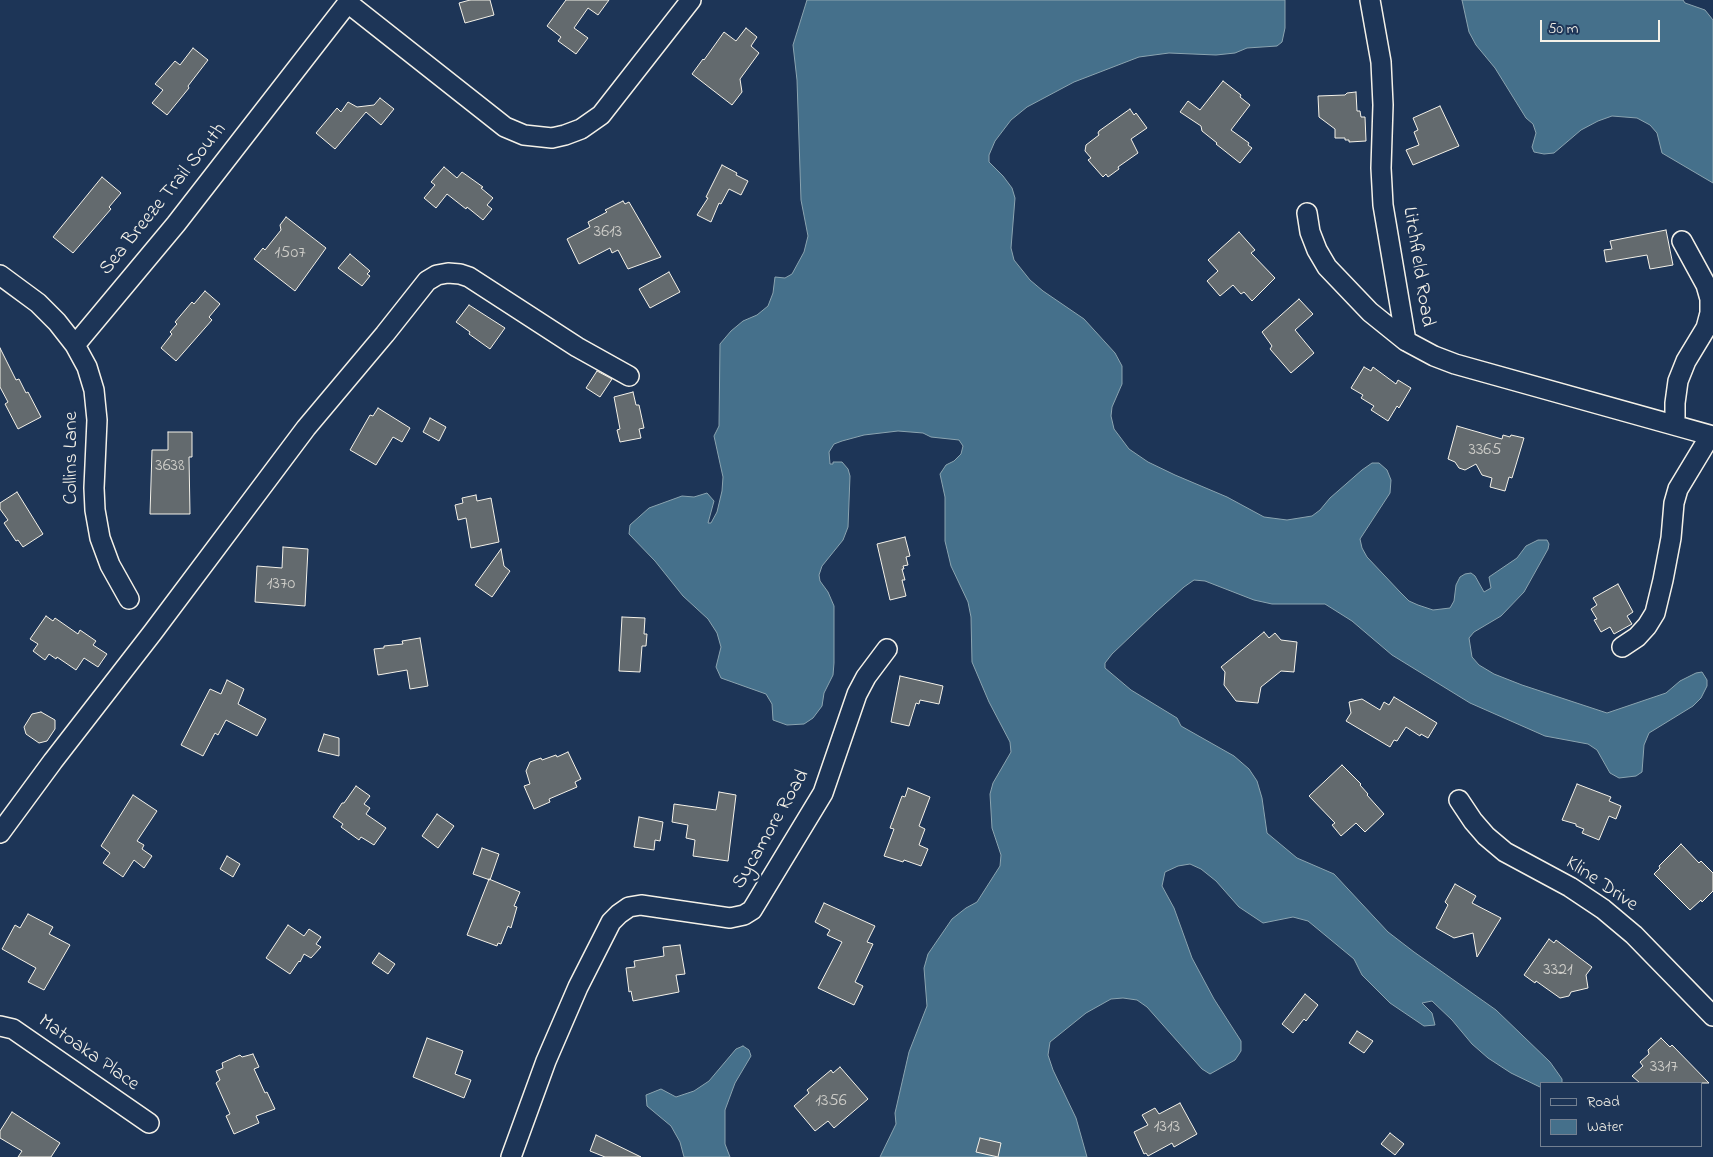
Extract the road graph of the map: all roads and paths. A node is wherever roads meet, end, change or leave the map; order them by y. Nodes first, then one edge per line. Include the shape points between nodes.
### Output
1 (691, 0) edge
2 (1370, 0) edge
3 (349, 2) edge
4 (1308, 213) dead end
5 (1682, 241) dead end
6 (0, 275) edge
7 (1406, 341) junction
8 (75, 345) junction
9 (630, 376) dead end
10 (1675, 425) junction
11 (1712, 436) edge
12 (129, 599) dead end
13 (1622, 647) dead end
14 (887, 649) dead end
15 (1459, 800) dead end
16 (0, 833) edge
17 (1713, 1016) edge
18 (0, 1026) edge
19 (149, 1124) dead end
20 (511, 1157) edge

1 - 3 street via 601,115 582,129 552,138 524,135 505,127
2 - 7 street, Litchfield Road via 1381,62 1383,205
3 - 8 street, Sea Breeze Trail South via 176,224
4 - 7 street via 1310,232 1327,267 1386,327
5 - 10 street via 1706,285 1710,313 1706,328 1678,381
6 - 8 street via 38,303
7 - 10 street, Litchfield Road via 1455,364
8 - 12 street, Collins Lane via 94,390 97,420 94,488 100,538 110,565
9 - 16 street via 577,347 469,277 448,273 427,281 306,428
10 - 11 street, Litchfield Road
11 - 13 street via 1678,489 1664,580 1655,613 1637,637
14 - 20 street, Sycamore Road via 857,694 823,793 752,910 730,918 641,905 629,907 611,922 546,1061
15 - 17 street, Kline Drive via 1477,826 1505,852 1604,909
18 - 19 street, Matoaka Place via 13,1029

